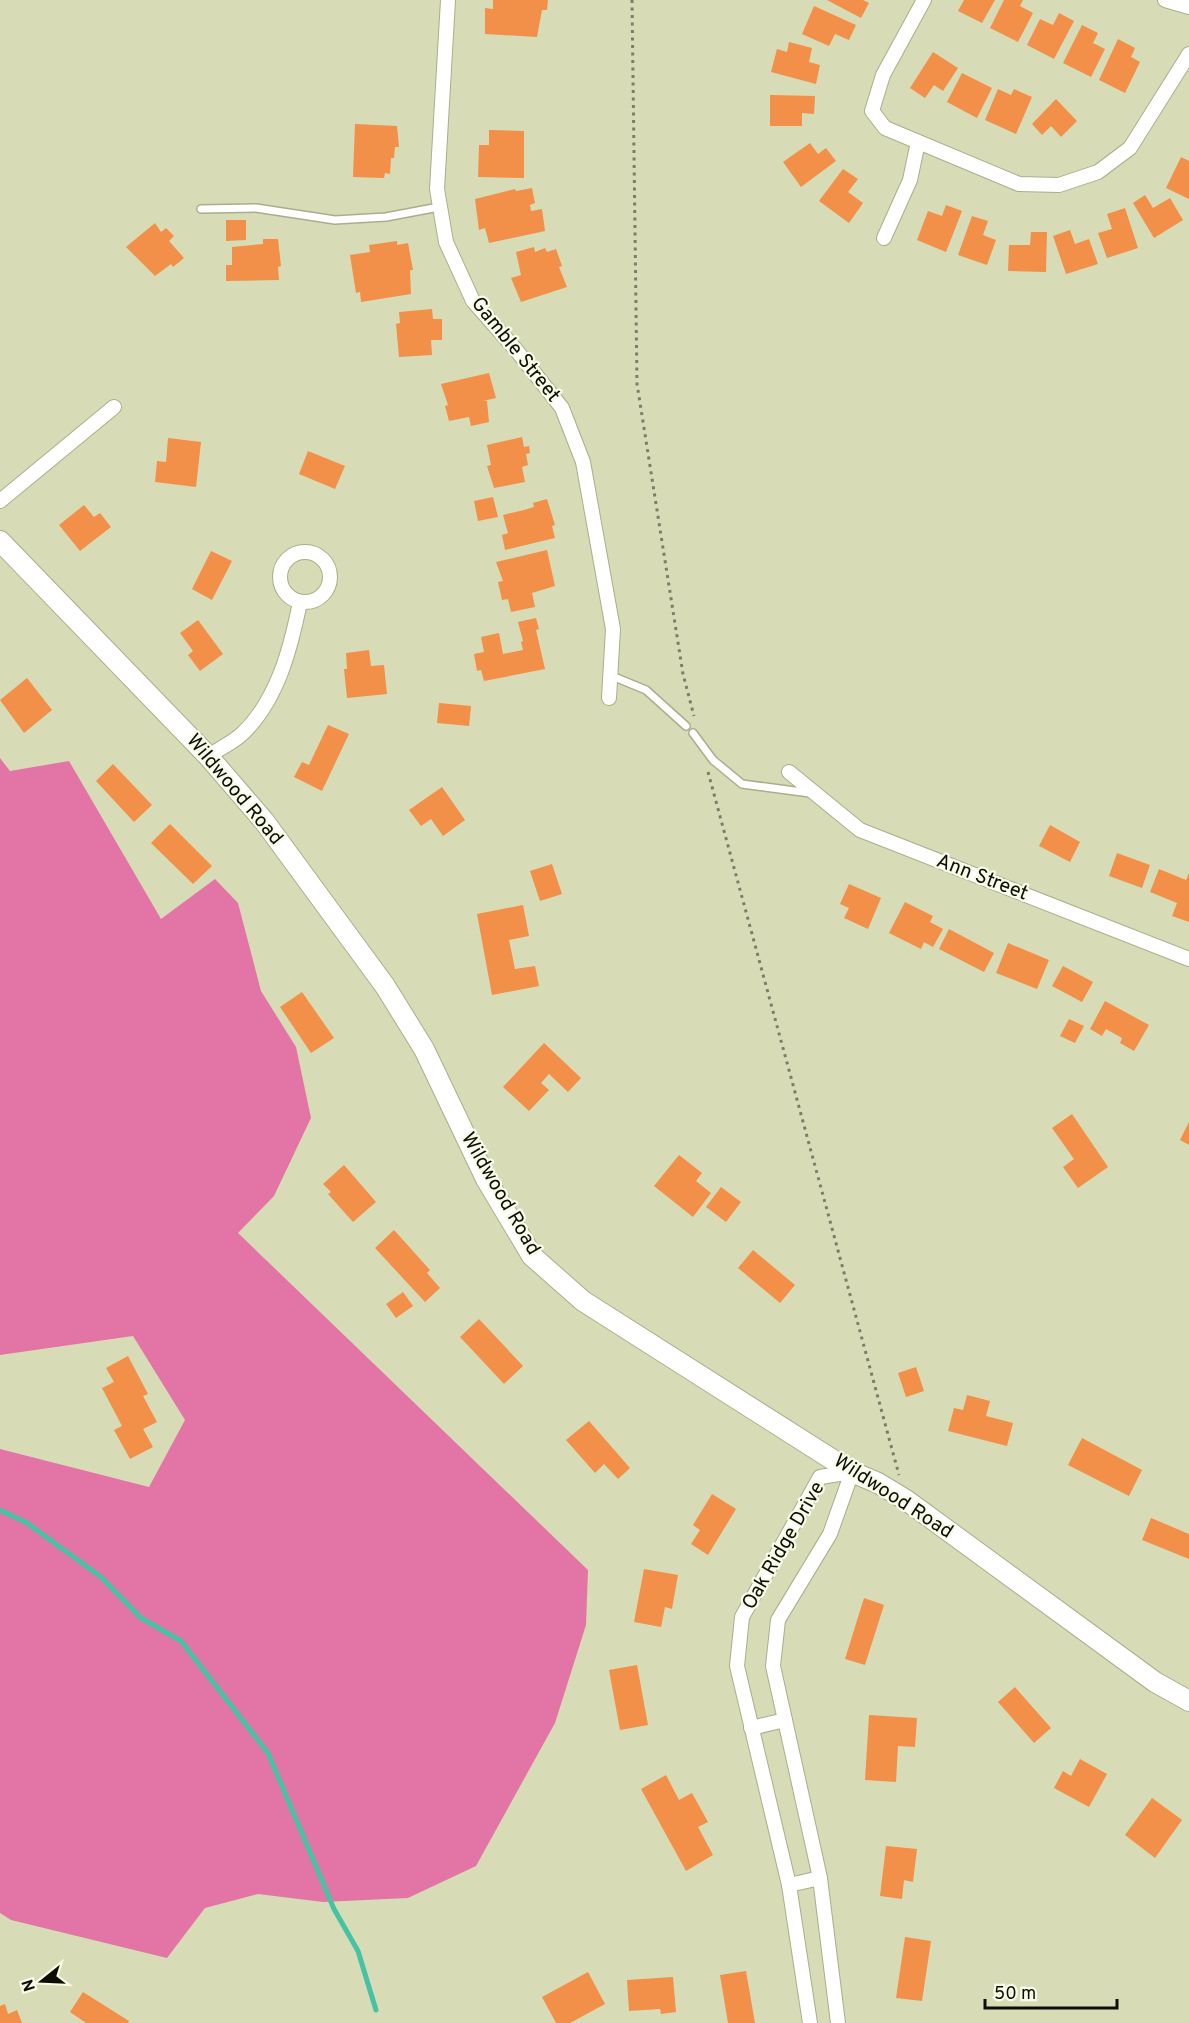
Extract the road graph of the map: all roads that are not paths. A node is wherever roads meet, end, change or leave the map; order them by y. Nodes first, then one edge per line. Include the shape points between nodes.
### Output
1 (448, 0) edge
2 (924, 0) edge
3 (1165, 0) edge
4 (1189, 7) edge
5 (1189, 54) edge
6 (918, 142) junction
7 (439, 207) junction
8 (201, 209) dead end
9 (884, 238) dead end
10 (114, 407) dead end
11 (0, 501) edge
12 (0, 541) edge
13 (300, 602) dead end
14 (612, 676) junction
15 (609, 698) dead end
16 (686, 726) dead end
17 (693, 733) dead end
18 (208, 756) junction
19 (789, 772) dead end
20 (816, 794) junction
21 (1189, 959) edge
22 (852, 1472) junction
23 (1189, 1701) edge
24 (785, 1720) junction
25 (751, 1728) junction
26 (820, 1878) junction
27 (789, 1885) junction
28 (810, 2023) edge
29 (838, 2023) edge

1 - 7 street, Gamble Street via 439,132
2 - 6 street via 883,75 872,111 885,128
3 - 4 street
5 - 6 street via 1130,148 1098,172 1069,182 1019,184
6 - 9 street via 910,180
7 - 8 lane via 386,217 335,220 255,208
7 - 14 street, Gamble Street via 446,242 473,301 549,389 573,433 590,495 613,629
10 - 11 street
12 - 18 street, Wildwood Road
13 - 18 street via 290,652 264,705 243,734
14 - 15 street, Gamble Street
14 - 16 lane via 646,690
17 - 20 lane via 712,760 741,784
18 - 22 street, Wildwood Road via 264,821 385,986 424,1048 486,1179 532,1256 583,1301
19 - 20 street, Ann Street
20 - 21 street, Ann Street via 860,830
22 - 23 street, Wildwood Road via 906,1500 1155,1682
22 - 24 street, Oak Ridge Drive via 830,1534 778,1620 773,1665
22 - 25 street, Oak Ridge Drive via 820,1477 742,1617 737,1665
24 - 25 street
24 - 26 street, Oak Ridge Drive
25 - 27 street, Oak Ridge Drive
26 - 27 street
26 - 29 street, Oak Ridge Drive
27 - 28 street, Oak Ridge Drive

